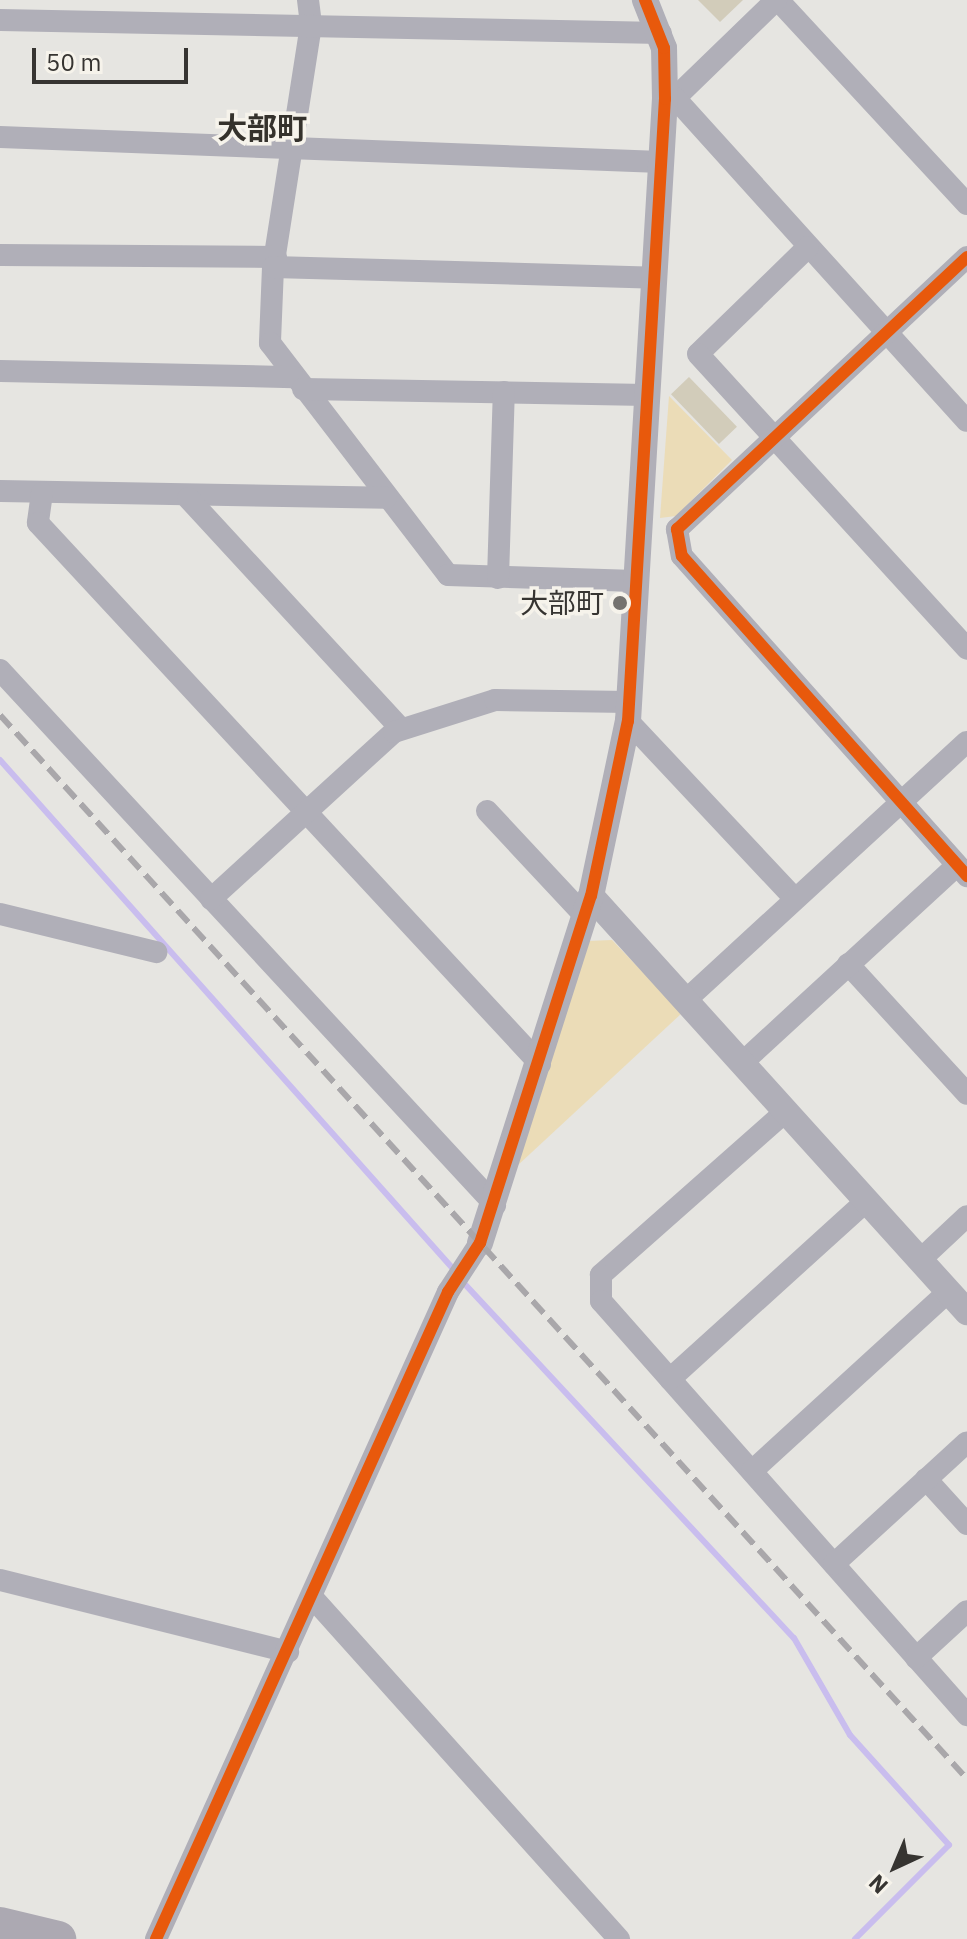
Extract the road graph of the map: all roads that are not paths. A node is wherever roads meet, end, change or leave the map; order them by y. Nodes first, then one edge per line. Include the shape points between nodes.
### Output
1 (308, 0) edge
2 (645, 0) edge
3 (777, 0) edge
4 (0, 20) edge
5 (311, 25) junction
6 (661, 33) junction
7 (670, 98) junction
8 (0, 137) edge
9 (293, 146) junction
10 (661, 162) junction
11 (967, 204) edge
12 (808, 247) junction
13 (0, 255) edge
14 (967, 257) edge
15 (274, 262) junction
16 (655, 278) junction
17 (886, 333) junction
18 (0, 371) edge
19 (298, 383) junction
20 (504, 392) junction
21 (647, 395) junction
22 (967, 421) edge
23 (773, 435) junction
24 (0, 491) edge
25 (42, 493) junction
26 (188, 498) junction
27 (386, 498) junction
28 (498, 578) junction
29 (636, 581) junction
30 (967, 649) edge
31 (0, 670) edge
32 (629, 712) junction
33 (401, 729) junction
34 (967, 742) edge
35 (902, 801) junction
36 (308, 811) junction
37 (487, 811) dead end
38 (962, 870) edge
39 (793, 897) junction
40 (211, 899) junction
41 (588, 906) junction
42 (0, 914) edge
43 (156, 952) dead end
44 (848, 964) junction
45 (686, 1000) junction
46 (742, 1063) junction
47 (540, 1064) junction
48 (967, 1094) edge
49 (785, 1112) junction
50 (866, 1201) junction
51 (495, 1205) junction
52 (967, 1216) edge
53 (480, 1243) joint
54 (920, 1260) junction
55 (949, 1291) junction
56 (967, 1312) edge
57 (670, 1379) junction
58 (967, 1442) edge
59 (752, 1471) junction
60 (926, 1479) junction
61 (967, 1524) edge
62 (834, 1564) junction
63 (0, 1580) edge
64 (312, 1597) junction
65 (967, 1611) edge
66 (288, 1652) junction
67 (916, 1658) junction
68 (967, 1715) edge
69 (0, 1925) edge
70 (58, 1939) edge
71 (156, 1939) edge
72 (619, 1939) edge

1 - 5 street
2 - 6 street
3 - 7 street
3 - 11 street
4 - 5 street
5 - 6 street
5 - 9 street
6 - 7 street
7 - 10 street
7 - 12 street
8 - 9 street
9 - 10 street
9 - 15 street
10 - 16 street
12 - 17 street
12 - 23 street via 698,354
13 - 15 street
14 - 17 street
15 - 16 street
15 - 19 street via 270,343
16 - 21 street
17 - 22 street
17 - 23 street
18 - 19 street
19 - 20 street
19 - 27 street
20 - 21 street
20 - 28 street
21 - 29 street
23 - 30 street
23 - 35 street via 677,529 682,556
24 - 25 street
25 - 26 street
25 - 36 street via 38,523
26 - 27 street
26 - 33 street
27 - 28 street via 448,575
28 - 29 street
29 - 32 street
31 - 40 street
32 - 33 street via 495,700
32 - 39 street
32 - 41 street
33 - 36 street
34 - 35 street
35 - 38 street
35 - 39 street
36 - 40 street
36 - 47 street
37 - 41 street
38 - 44 street
39 - 45 street
40 - 51 street
41 - 45 street
41 - 47 street
42 - 43 street
44 - 46 street
44 - 48 street
45 - 46 street
46 - 49 street
47 - 51 street
49 - 50 street
49 - 57 street via 601,1275 601,1301
50 - 54 street
50 - 57 street
51 - 53 street
52 - 54 street
53 - 64 street via 448,1292
54 - 55 street
55 - 56 street
55 - 59 street
57 - 59 street
58 - 60 street
59 - 62 street
60 - 61 street
60 - 62 street
62 - 67 street
63 - 66 street
64 - 66 street
64 - 72 street
65 - 67 street
66 - 71 street
67 - 68 street
69 - 70 highway

